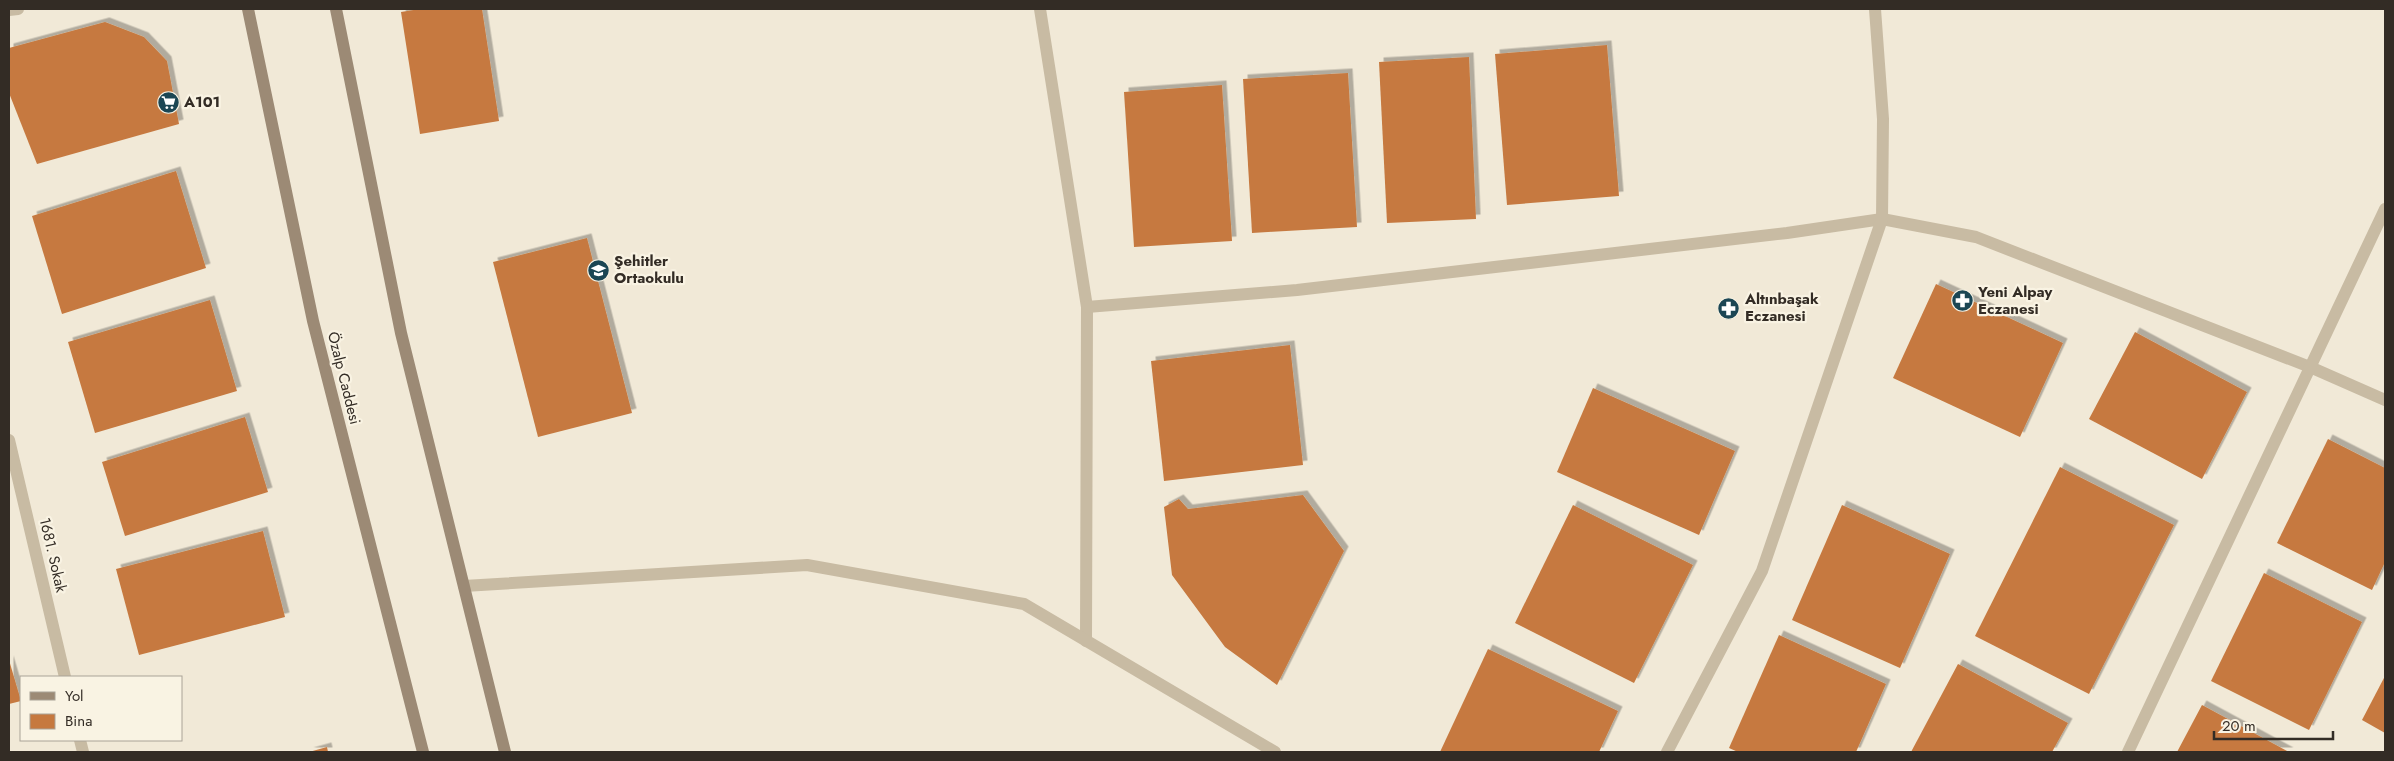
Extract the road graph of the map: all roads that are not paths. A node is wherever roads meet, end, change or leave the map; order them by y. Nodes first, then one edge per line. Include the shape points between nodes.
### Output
1 (18, 9) edge
2 (248, 9) edge
3 (336, 9) edge
4 (1040, 9) edge
5 (1875, 9) edge
6 (9, 10) edge
7 (2385, 209) edge
8 (1882, 219) junction
9 (1088, 307) junction
10 (2310, 367) junction
11 (2385, 400) edge
12 (9, 440) edge
13 (464, 586) junction
14 (1086, 641) junction
15 (65, 676) edge
16 (423, 752) edge
17 (505, 752) edge
18 (1275, 752) edge
19 (1667, 752) edge
20 (2128, 752) edge

1 - 6 street
2 - 16 main road, Özalp Caddesi via 313,321
3 - 13 main road via 401,333
4 - 9 street
5 - 8 street via 1883,118
7 - 10 street
8 - 9 street via 1297,290
8 - 10 street via 1976,236
8 - 19 street via 1762,571
9 - 14 street
10 - 11 street
10 - 20 street
12 - 15 street, 1681. Sokak
13 - 14 street via 807,565 1024,604
13 - 17 main road
14 - 18 street

